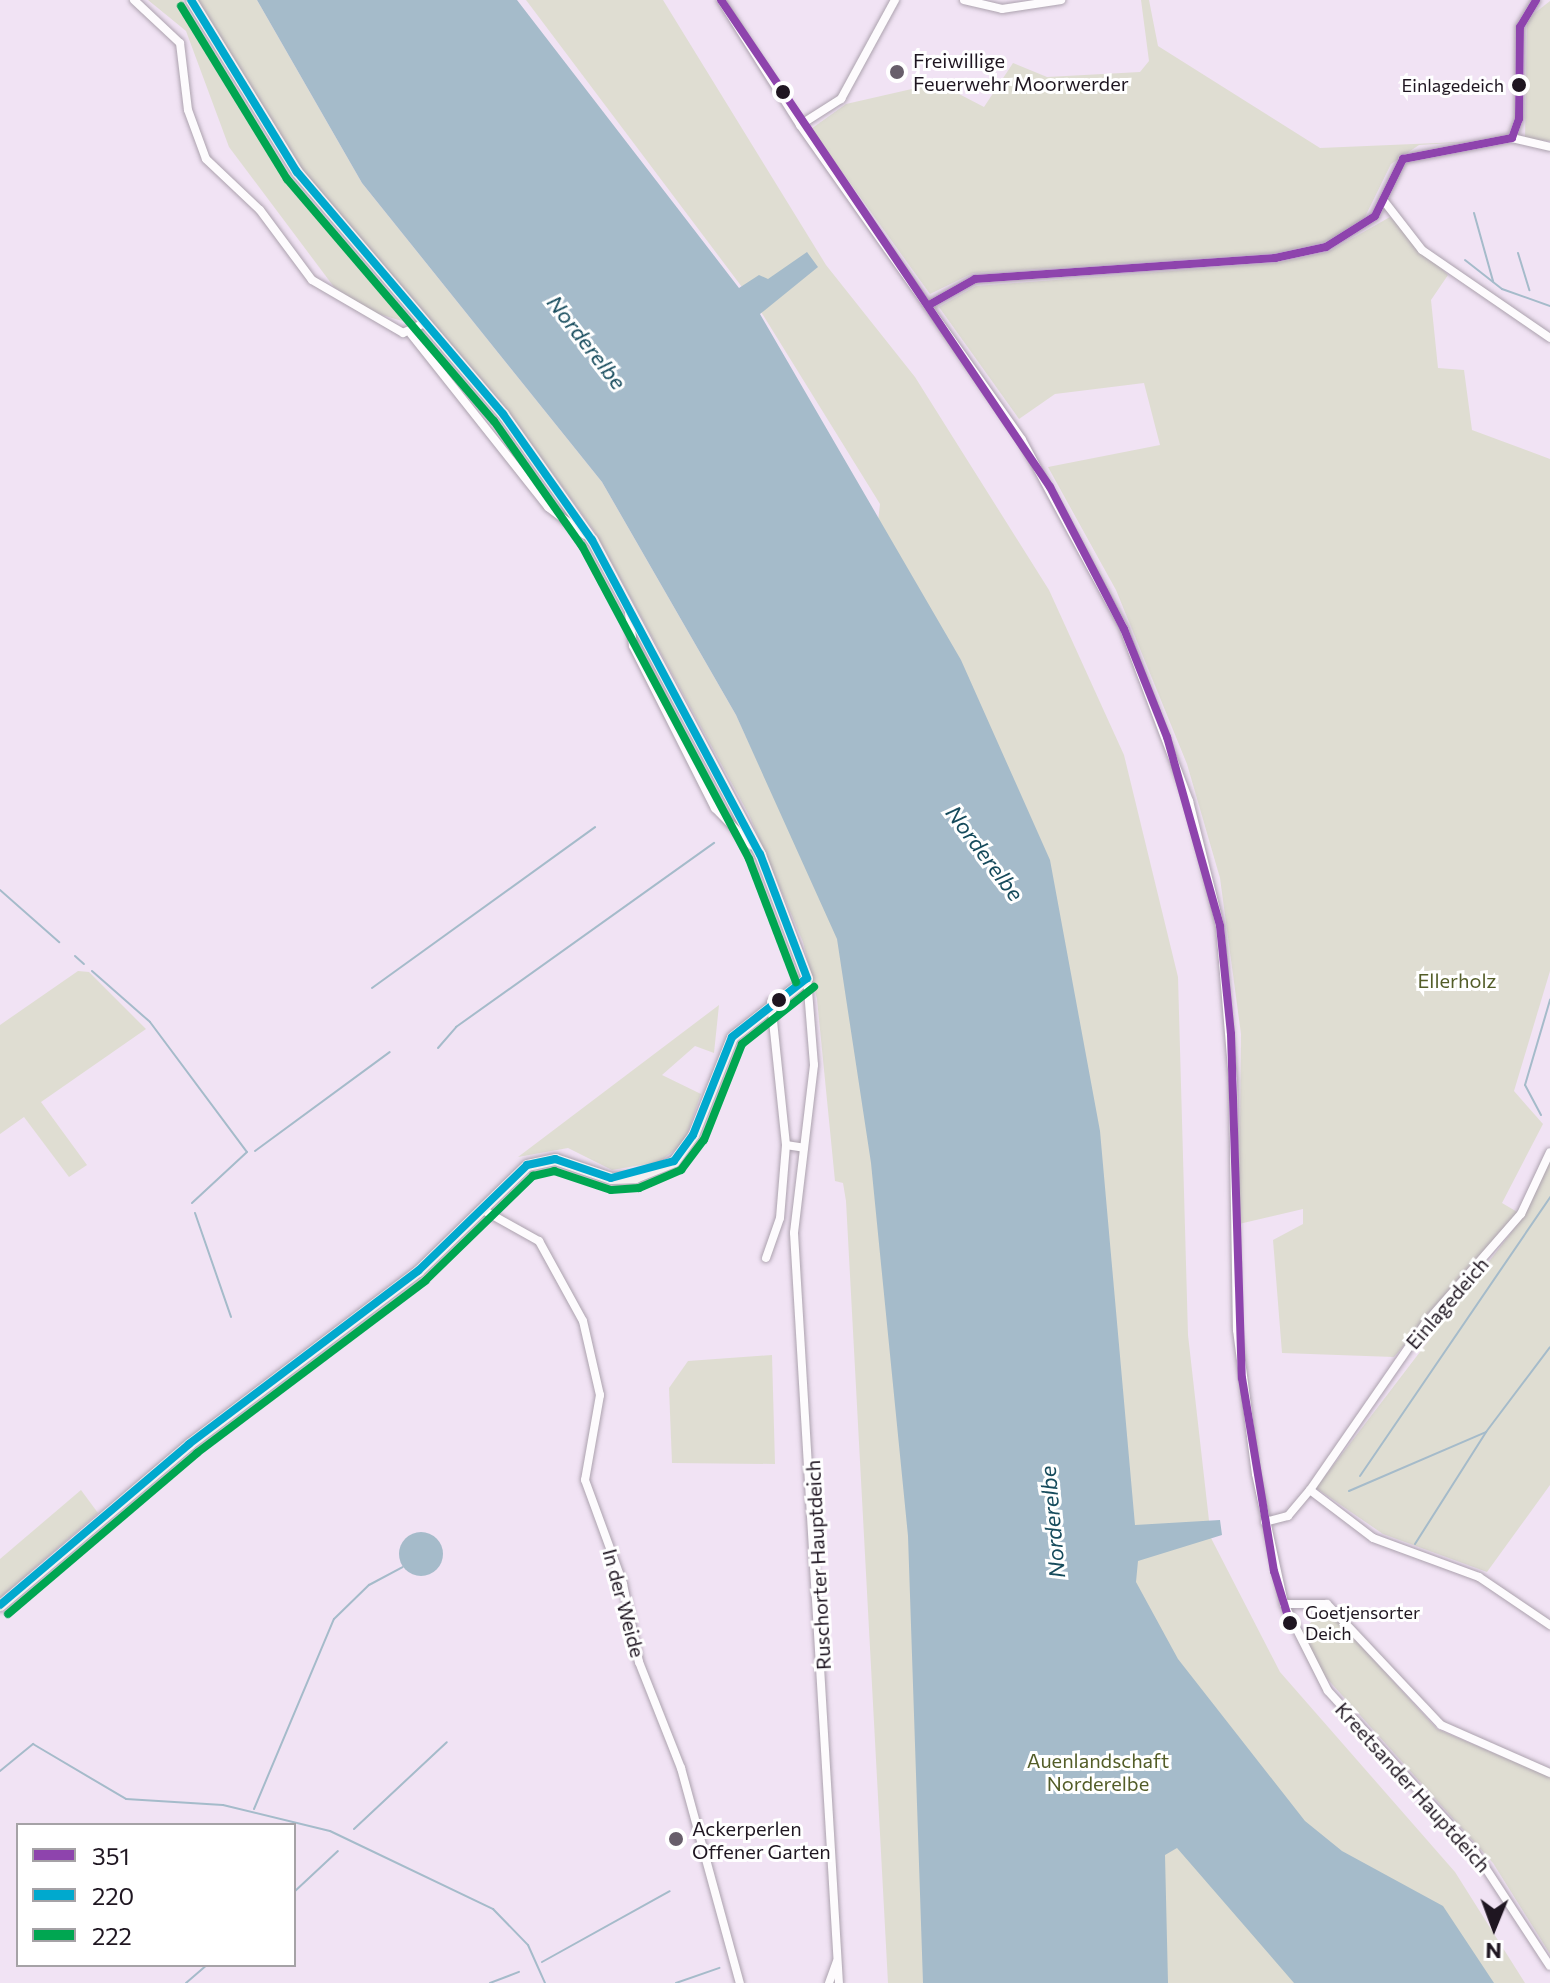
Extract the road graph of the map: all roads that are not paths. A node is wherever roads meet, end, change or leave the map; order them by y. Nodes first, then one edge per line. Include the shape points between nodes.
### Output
1 (134, 0) edge
2 (191, 0) edge
3 (721, 0) edge
4 (895, 0) edge
5 (964, 0) edge
6 (1061, 0) edge
7 (1519, 0) edge
8 (1532, 2) edge
9 (800, 125) junction
10 (1512, 138) junction
11 (1550, 147) edge
12 (1384, 201) junction
13 (929, 305) junction
14 (424, 323) junction
15 (411, 334) junction
16 (1550, 338) edge
17 (592, 540) junction
18 (628, 604) junction
19 (760, 854) junction
20 (807, 978) junction
21 (770, 1001) junction
22 (786, 1145) junction
23 (804, 1148) junction
24 (1550, 1152) edge
25 (485, 1211) junction
26 (766, 1258) dead end
27 (1310, 1490) junction
28 (1265, 1522) junction
29 (1284, 1604) junction
30 (0, 1605) edge
31 (1550, 1625) edge
32 (1550, 1773) edge
33 (838, 1957) junction
34 (1550, 1966) edge
35 (740, 1983) edge
36 (829, 1983) edge
37 (839, 1983) edge

1 - 15 street via 180,43 188,110 206,159 260,210 312,280 370,319
2 - 14 street via 297,172
3 - 9 street, Kreetsander Hauptdeich
4 - 9 street via 841,99
5 - 6 street via 1017,9
7 - 8 street
8 - 10 street
9 - 13 street, Kreetsander Hauptdeich
10 - 11 street
10 - 12 street via 1419,151 1394,167
12 - 13 street via 1358,233 1301,254 975,279
12 - 16 street via 1422,250
13 - 28 street, Kreetsander Hauptdeich via 1022,440 1107,594 1201,840 1229,1003 1237,1330
14 - 15 street
14 - 17 street via 503,414
15 - 17 street via 548,507
17 - 18 street
18 - 19 street
18 - 19 street via 633,646 715,808
19 - 20 street
20 - 21 street
20 - 23 street, Ruschorter Hauptdeich via 815,1034
21 - 22 street
21 - 25 street via 722,1052 693,1135 674,1161 611,1178 540,1160
22 - 23 street
22 - 26 street via 780,1218
23 - 33 street, Ruschorter Hauptdeich via 794,1233
24 - 27 street, Einlagedeich via 1521,1214 1425,1324
25 - 30 street via 383,1300 189,1444
25 - 35 street, In der Weide via 539,1241 583,1321 600,1395 585,1480 623,1584 639,1662 681,1768
27 - 28 street, Einlagedeich via 1288,1516
27 - 31 street via 1373,1538 1479,1577
28 - 29 street, Kreetsander Hauptdeich
29 - 32 street via 1327,1604 1441,1725
29 - 34 street, Kreetsander Hauptdeich via 1328,1691 1475,1852
33 - 36 street
33 - 37 street, Ruschorter Hauptdeich

